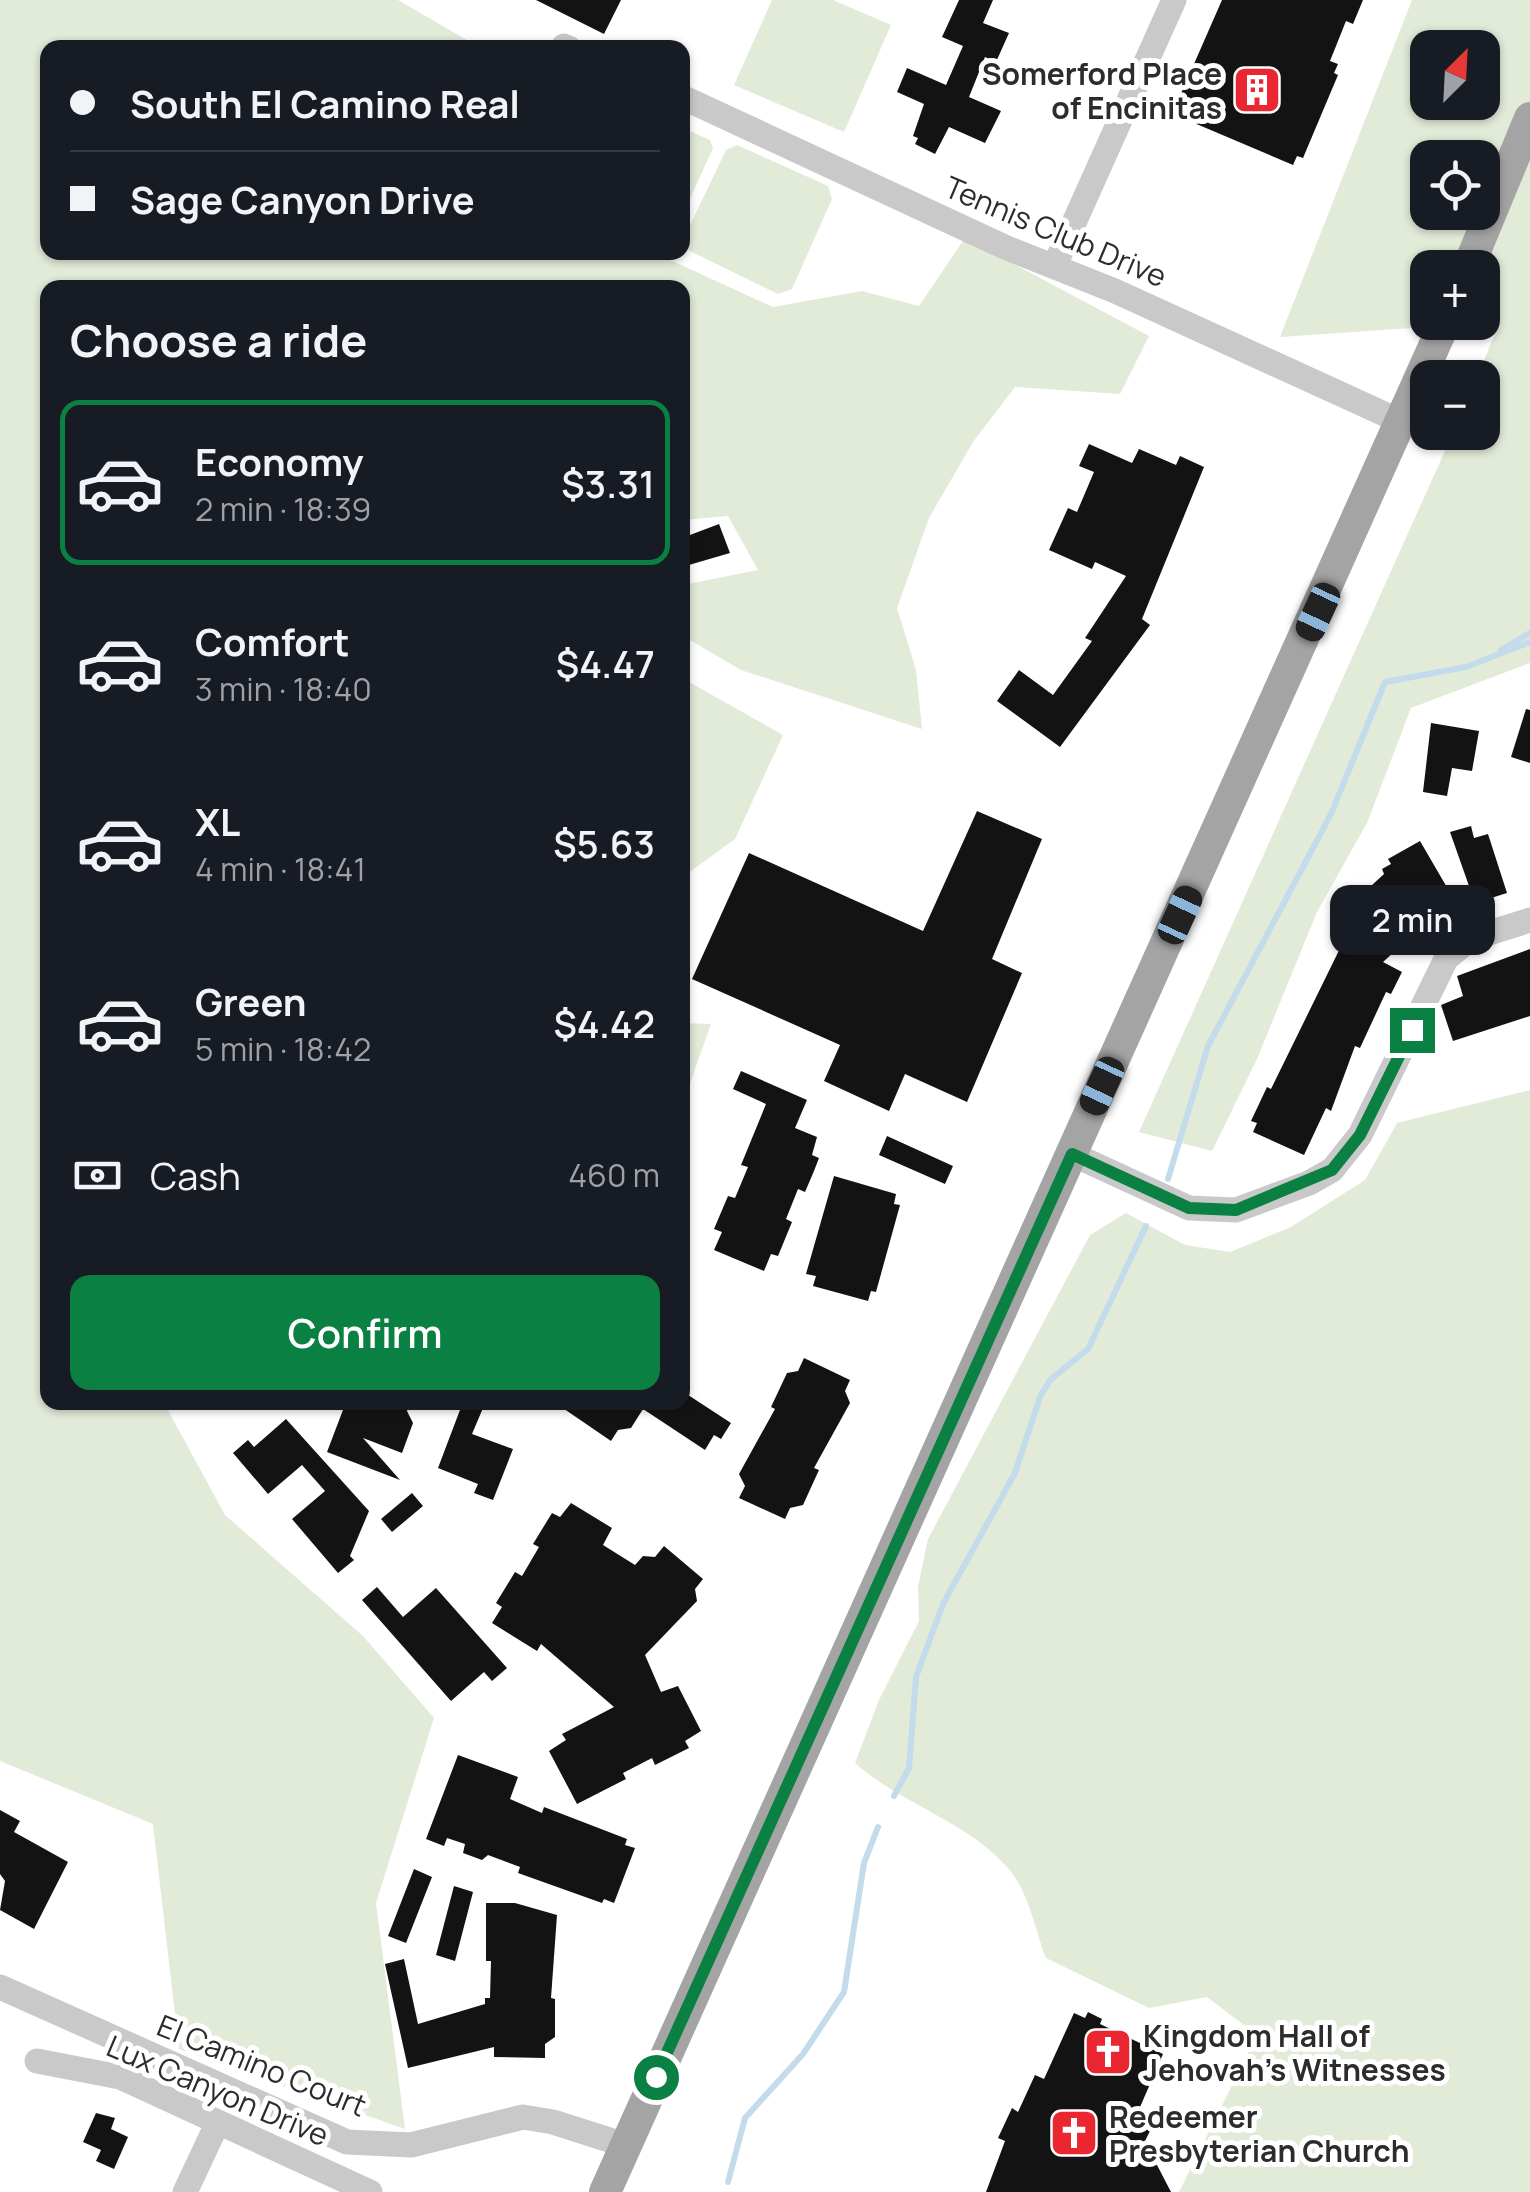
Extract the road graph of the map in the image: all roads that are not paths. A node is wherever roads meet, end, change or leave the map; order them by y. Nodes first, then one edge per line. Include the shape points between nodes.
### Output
1 (1174, 0) edge
2 (690, 101) edge
3 (1530, 118) edge
4 (1475, 250) edge
5 (1055, 265) junction
6 (1439, 340) edge
7 (1404, 423) junction
8 (1530, 920) edge
9 (1072, 1154) junction
10 (0, 1987) edge
11 (37, 2060) dead end
12 (218, 2122) junction
13 (626, 2145) junction
14 (186, 2192) edge
15 (370, 2192) edge
16 (605, 2192) edge

1 - 5 street
2 - 5 street, Tennis Club Drive
3 - 4 main road
5 - 7 street, Tennis Club Drive
6 - 7 main road
7 - 9 main road
8 - 9 street via 1470,939 1446,959 1360,1135 1332,1170 1309,1183 1236,1210 1189,1208
9 - 13 main road
10 - 13 street, El Camino Court via 348,2142 411,2144 523,2118
11 - 12 street, Lux Canyon Drive via 120,2077
12 - 14 street
12 - 15 street, Lux Canyon Drive
13 - 16 main road

